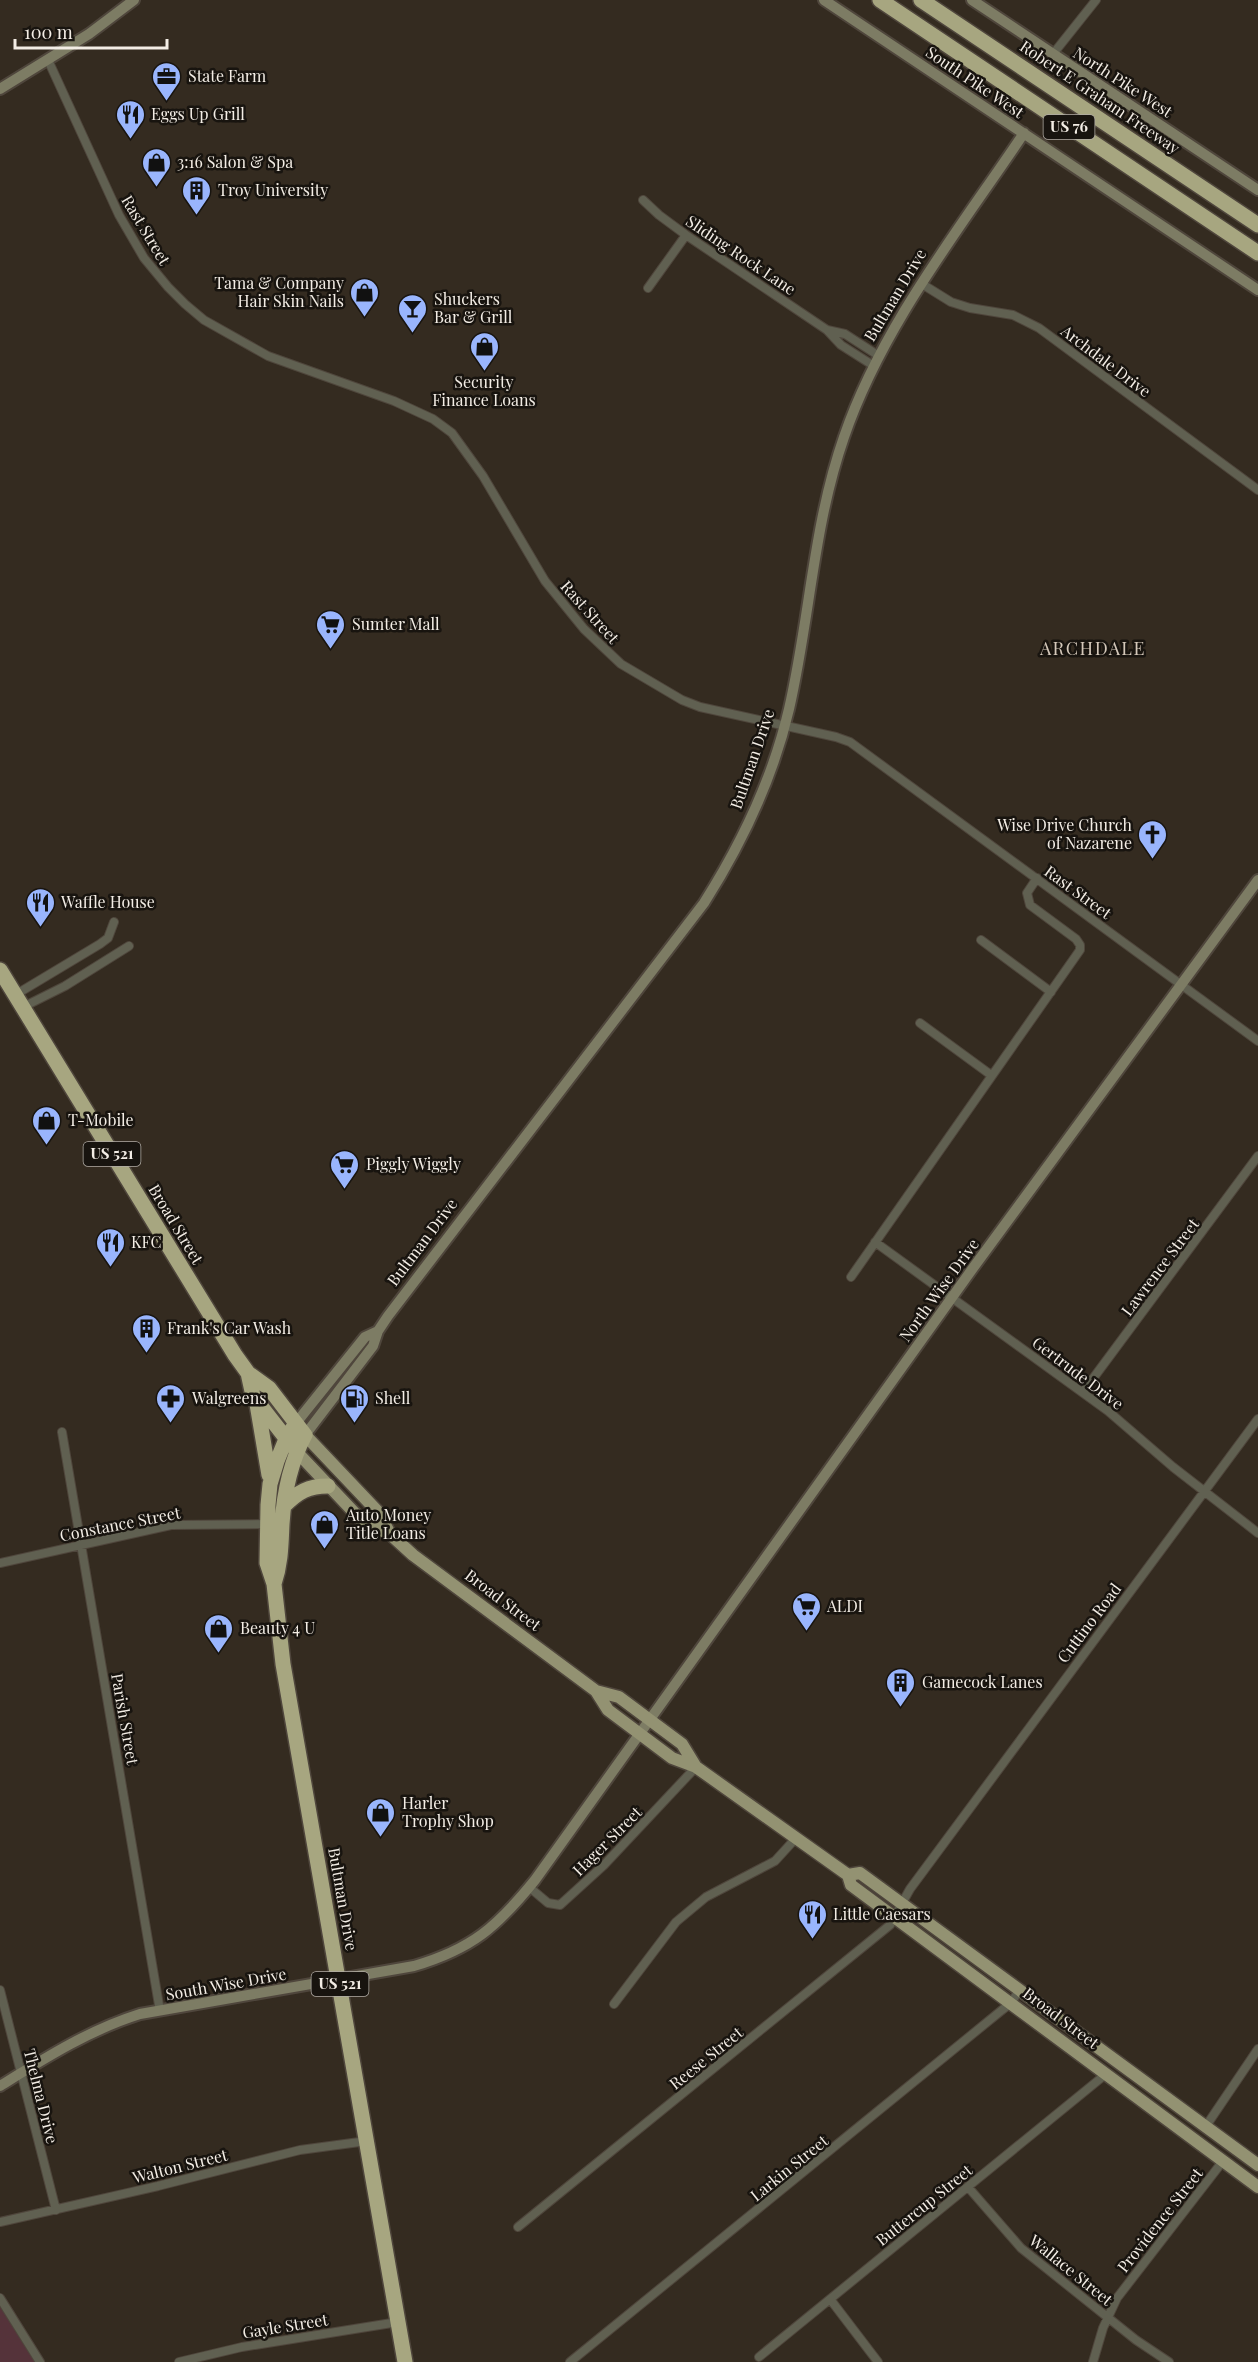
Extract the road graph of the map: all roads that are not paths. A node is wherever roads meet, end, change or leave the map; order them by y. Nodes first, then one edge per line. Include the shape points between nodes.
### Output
1 (134, 0) edge
2 (824, 0) edge
3 (880, 0) edge
4 (921, 0) edge
5 (972, 0) edge
6 (1095, 0) edge
7 (1053, 54) junction
8 (48, 60) junction
9 (0, 89) edge
10 (1024, 133) junction
11 (1258, 189) edge
12 (643, 200) dead end
13 (1258, 225) edge
14 (686, 235) junction
15 (1258, 253) edge
16 (922, 284) junction
17 (648, 288) dead end
18 (1258, 290) edge
19 (876, 361) junction
20 (1258, 490) edge
21 (784, 726) junction
22 (1037, 878) junction
23 (1258, 880) edge
24 (114, 922) dead end
25 (981, 940) dead end
26 (129, 946) dead end
27 (0, 970) edge
28 (1181, 984) junction
29 (1051, 992) junction
30 (19, 1001) junction
31 (921, 1023) dead end
32 (1258, 1041) edge
33 (991, 1075) junction
34 (1258, 1156) edge
35 (875, 1242) junction
36 (851, 1277) dead end
37 (952, 1297) junction
38 (248, 1373) junction
39 (1083, 1392) junction
40 (257, 1401) junction
41 (1258, 1419) edge
42 (301, 1429) junction
43 (62, 1431) dead end
44 (286, 1439) junction
45 (296, 1451) junction
46 (270, 1484) junction
47 (328, 1486) junction
48 (1204, 1491) junction
49 (284, 1506) junction
50 (275, 1524) junction
51 (1258, 1533) edge
52 (390, 1534) junction
53 (81, 1545) junction
54 (0, 1563) edge
55 (596, 1691) junction
56 (650, 1720) junction
57 (640, 1734) junction
58 (696, 1767) junction
59 (795, 1838) junction
60 (848, 1875) junction
61 (529, 1887) junction
62 (903, 1903) junction
63 (895, 1918) junction
64 (339, 1980) junction
65 (1020, 1989) junction
66 (0, 1990) edge
67 (1011, 2003) junction
68 (614, 2004) dead end
69 (160, 2011) junction
70 (1258, 2049) edge
71 (21, 2073) junction
72 (1106, 2074) junction
73 (0, 2086) edge
74 (1206, 2126) junction
75 (368, 2141) junction
76 (1223, 2161) junction
77 (1258, 2165) edge
78 (968, 2187) junction
79 (1258, 2187) edge
80 (56, 2210) junction
81 (0, 2222) edge
82 (518, 2227) dead end
83 (0, 2298) edge
84 (830, 2299) junction
85 (1108, 2317) junction
86 (398, 2322) junction
87 (759, 2357) dead end
88 (40, 2362) edge
89 (179, 2362) edge
90 (405, 2362) edge
91 (570, 2362) edge
92 (878, 2362) edge
93 (1093, 2362) edge
94 (1169, 2362) edge

1 - 8 street
2 - 10 street, South Pike West
3 - 15 highway, US 76
4 - 13 highway, Robert E Graham Freeway / US 76
5 - 7 street, North Pike West
6 - 7 street
7 - 11 street, North Pike West
8 - 9 street
8 - 21 street, Rast Street via 119,215 144,258 185,304 212,325 275,360 394,401 435,420 452,433 470,456 562,605 606,651 682,700
10 - 16 street, Bultman Drive
10 - 18 street, South Pike West
12 - 14 street, Sliding Rock Lane
14 - 17 street
14 - 19 street, Sliding Rock Lane via 827,330 841,345
16 - 19 street, Bultman Drive
16 - 20 street, Archdale Drive via 951,302 1013,315 1039,328
19 - 21 street, Bultman Drive via 844,437 824,507
21 - 22 street, Rast Street via 850,742
21 - 42 street, Bultman Drive via 744,835 704,903 378,1331 365,1337
22 - 28 street, Rast Street
22 - 29 street via 1028,893 1030,905 1080,945
23 - 28 street, North Wise Drive
24 - 30 street via 108,938
25 - 29 street
26 - 30 street via 65,986
27 - 30 highway, Broad Street / US 521
28 - 32 street, Rast Street
28 - 37 street, North Wise Drive
29 - 33 street
30 - 38 highway, Broad Street / US 521
31 - 33 street
33 - 35 street
34 - 39 street, Lawrence Street
35 - 36 street
35 - 37 street, Gertrude Drive
37 - 39 street, Gertrude Drive
37 - 56 street, North Wise Drive
38 - 40 highway, Broad Street / US 521
38 - 42 highway, Broad Street / US 521 via 269,1388
39 - 48 street, Gertrude Drive
40 - 44 highway, Broad Street
40 - 46 highway, US 521
41 - 48 street, Cuttino Road
42 - 44 highway, Bultman Drive
42 - 45 highway, Bultman Drive / US 521
42 - 52 main road, Broad Street via 379,1513
43 - 53 street, Parish Street
44 - 45 highway, Broad Street
44 - 46 highway, Bultman Drive
45 - 47 main road, Broad Street
45 - 49 highway, Bultman Drive / US 521
46 - 50 highway, Bultman Drive / US 521
47 - 49 highway via 301,1490
47 - 52 main road, Broad Street via 368,1526
48 - 51 street, Gertrude Drive
48 - 62 street, Cuttino Road
49 - 50 highway, Bultman Drive / US 521
50 - 53 street, Constance Street via 171,1525
50 - 64 highway, Bultman Drive / US 521 via 281,1563 274,1584 284,1673
52 - 55 main road, Broad Street
53 - 54 street, Constance Street
53 - 69 street, Parish Street
55 - 56 main road, Broad Street via 619,1697
55 - 57 main road, Broad Street via 609,1710
56 - 57 street, South Wise Drive
56 - 58 main road, Broad Street via 682,1744
57 - 58 main road, Broad Street via 672,1758
57 - 61 street, South Wise Drive
58 - 59 main road, Broad Street
58 - 61 street, Hager Street via 604,1865 560,1905 548,1903
59 - 60 main road, Broad Street
59 - 68 street via 775,1861 706,1897 676,1922
60 - 62 main road, Broad Street via 860,1873
60 - 63 main road, Broad Street via 851,1885
61 - 64 street, South Wise Drive via 498,1922 454,1952 414,1965
62 - 63 street, Reese Street
62 - 65 main road, Broad Street
63 - 67 main road, Broad Street
63 - 82 street, Reese Street
64 - 69 street, South Wise Drive
64 - 75 highway, Bultman Drive / US 521
65 - 67 street, Larkin Street
65 - 74 main road, Broad Street
66 - 71 street, Thelma Drive
67 - 72 main road, Broad Street
67 - 91 street, Larkin Street
69 - 71 street, South Wise Drive via 91,2032
70 - 74 street
71 - 73 street, South Wise Drive
71 - 80 street, Thelma Drive
72 - 76 main road, Broad Street
72 - 78 street, Buttercup Street
74 - 77 main road, Broad Street
75 - 80 street, Walton Street via 300,2150
75 - 86 highway, Bultman Drive / US 521
76 - 79 main road, Broad Street
76 - 85 street, Providence Street via 1117,2298
78 - 84 street, Buttercup Street
78 - 85 street, Wallace Street via 1021,2248
80 - 81 street, Walton Street
83 - 88 street
84 - 87 street, Buttercup Street
84 - 92 street
85 - 93 street, Providence Street
85 - 94 street, Wallace Street
86 - 89 street, Gayle Street via 242,2347
86 - 90 highway, Bultman Drive / US 521

